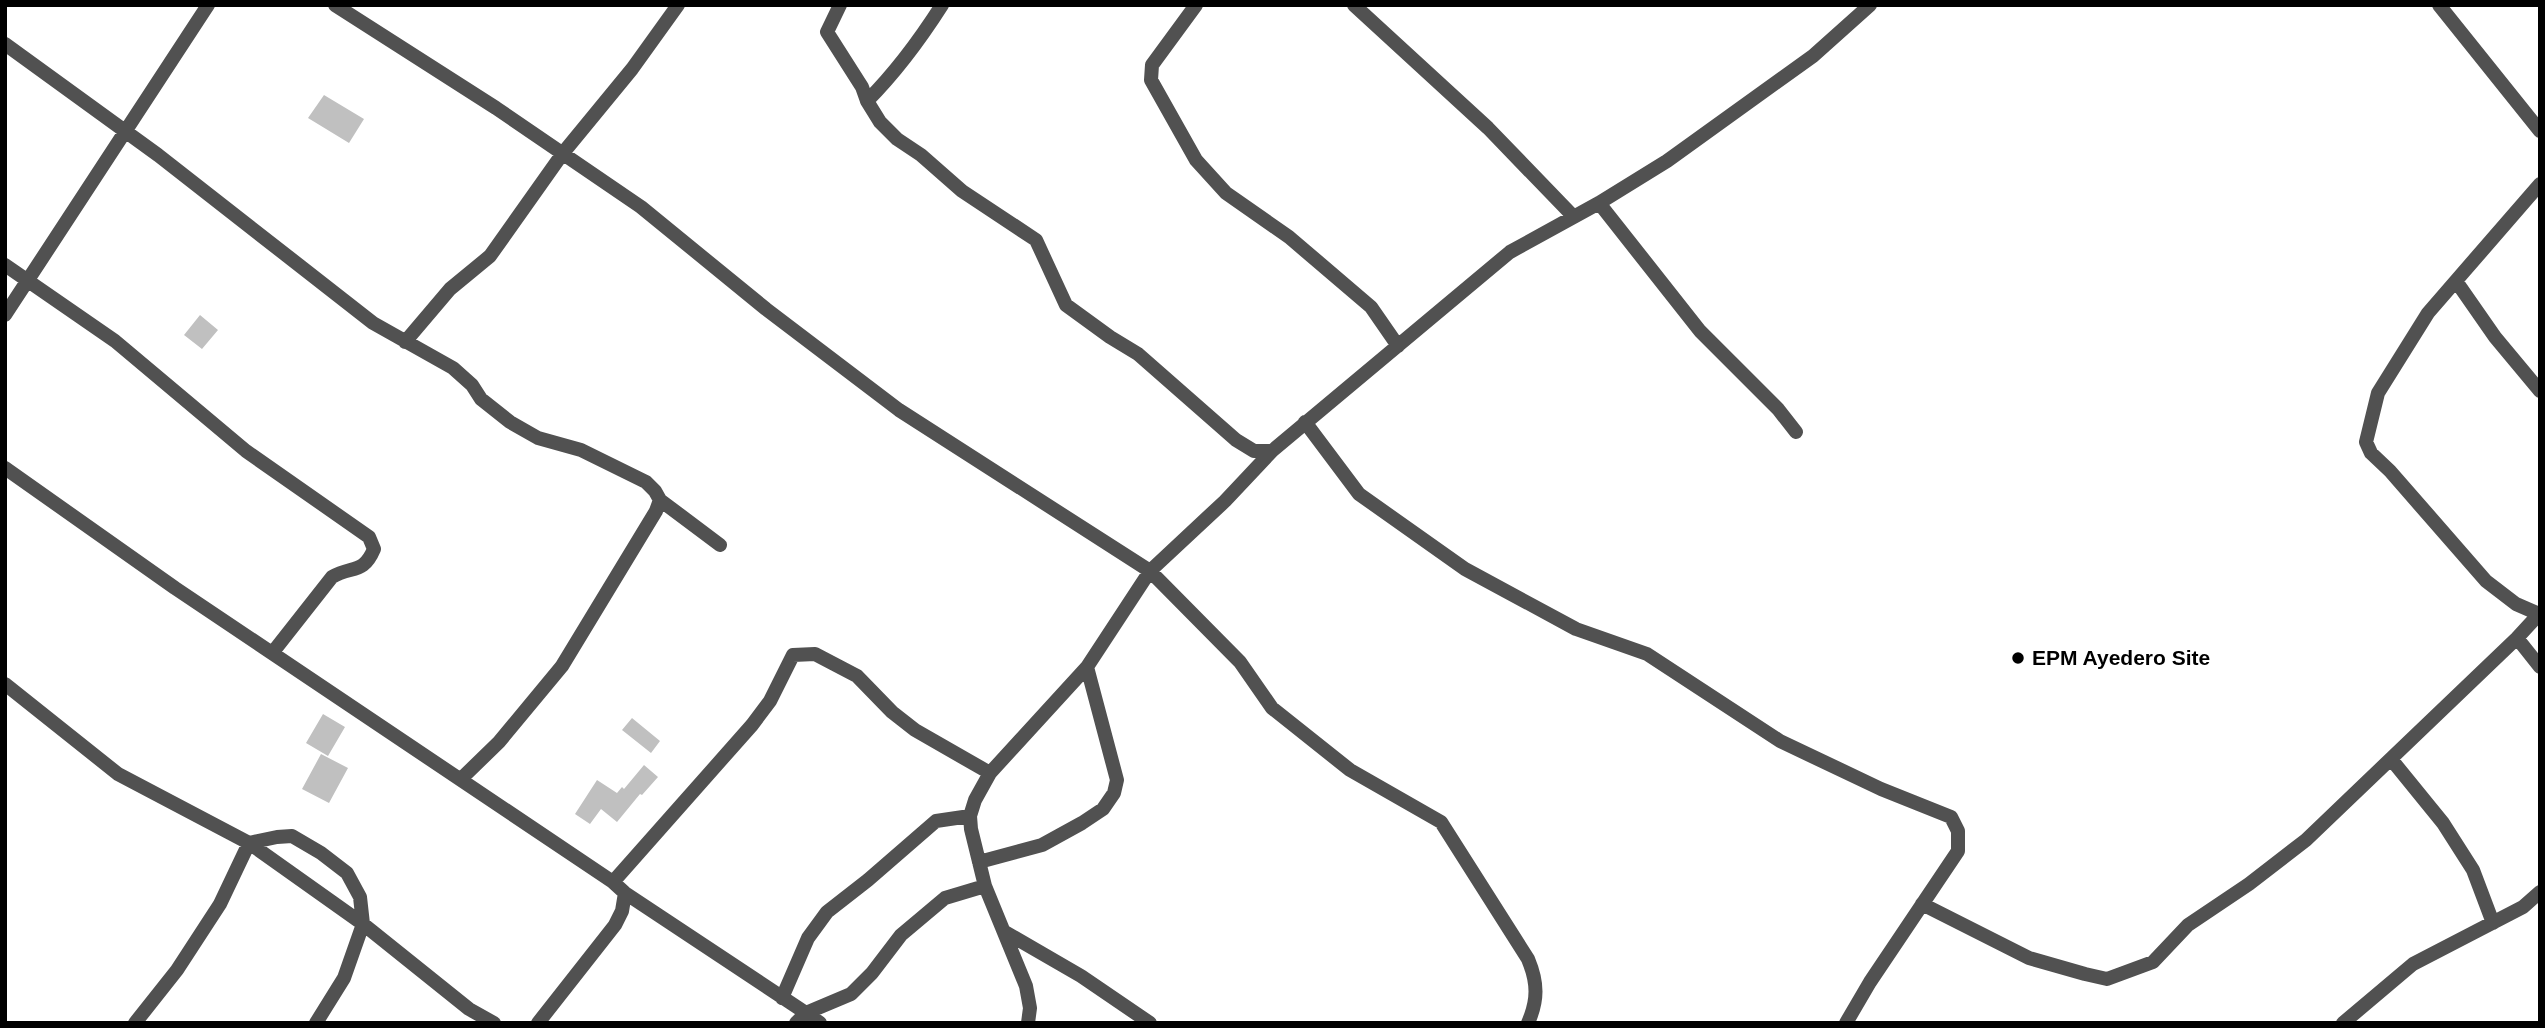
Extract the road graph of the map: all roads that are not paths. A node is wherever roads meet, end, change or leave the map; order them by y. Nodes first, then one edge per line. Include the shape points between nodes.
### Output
1 (208, 5) edge
2 (335, 5) edge
3 (678, 5) edge
4 (839, 5) edge
5 (942, 5) edge
6 (1196, 5) edge
7 (1354, 5) edge
8 (1870, 5) edge
9 (2439, 5) edge
10 (5, 44) edge
11 (867, 101) junction
12 (2540, 131) edge
13 (127, 132) junction
14 (564, 153) junction
15 (2540, 184) edge
16 (1599, 203) junction
17 (1573, 216) junction
18 (5, 265) edge
19 (28, 281) junction
20 (2456, 281) junction
21 (5, 315) edge
22 (405, 342) junction
23 (1398, 346) junction
24 (2540, 391) edge
25 (1306, 422) junction
26 (1796, 432) dead end
27 (1272, 451) junction
28 (5, 468) edge
29 (660, 500) junction
30 (720, 545) dead end
31 (1150, 570) junction
32 (2539, 613) edge
33 (2517, 638) junction
34 (273, 652) junction
35 (1087, 667) junction
36 (2540, 667) edge
37 (5, 684) edge
38 (2391, 759) junction
39 (990, 773) junction
40 (462, 778) junction
41 (971, 817) junction
42 (249, 843) junction
43 (979, 862) junction
44 (613, 882) junction
45 (985, 886) junction
46 (2540, 892) edge
47 (625, 893) junction
48 (1922, 904) junction
49 (2493, 923) junction
50 (363, 925) junction
51 (1005, 932) junction
52 (782, 998) junction
53 (801, 1018) edge
54 (135, 1023) edge
55 (316, 1023) edge
56 (494, 1023) edge
57 (538, 1023) edge
58 (820, 1023) edge
59 (1028, 1023) edge
60 (1150, 1023) edge
61 (1528, 1023) edge
62 (1846, 1023) edge
63 (2343, 1023) edge

1 - 13 street
2 - 14 street
3 - 14 street
4 - 11 street via 827,32
5 - 11 street via 918,44
6 - 23 street via 1152,65 1151,80 1196,160 1226,193 1289,237 1371,307
7 - 17 street via 1488,128
8 - 16 street via 1813,56
9 - 12 street
10 - 13 street
11 - 27 street via 897,139 962,191 1036,240 1066,305 1138,354 1236,440 1254,451
13 - 19 street
13 - 22 street via 373,323
14 - 22 street via 490,256 450,289
14 - 31 street via 641,207 899,410
15 - 20 street
16 - 17 street
16 - 26 street via 1700,331
17 - 23 street via 1510,252
18 - 19 street
19 - 21 street
19 - 34 street via 115,341 246,451 369,537 374,549 369,560 360,568 332,577
20 - 24 street
20 - 32 street via 2428,313 2378,393 2367,442 2371,453 2486,581 2516,604
22 - 29 street via 453,368 510,422 646,482
23 - 25 street
25 - 27 street
25 - 48 street via 1359,494 1465,569 1576,629 1647,654 1780,741 1951,817 1958,831 1958,852
27 - 31 street
28 - 34 street
29 - 30 street
29 - 40 street via 562,666 499,742
31 - 35 street
31 - 61 street via 1240,662 1272,708 1350,769 1441,822 1528,959 1536,979 1536,1005
32 - 33 street
33 - 36 street
33 - 38 street
34 - 40 street
35 - 39 street
35 - 43 street via 1117,780 1114,793 1103,809 1042,845
37 - 42 street via 118,774
38 - 48 street via 2306,840 2188,925 2153,962 2107,979 2029,958
38 - 49 street via 2473,870
39 - 41 street
39 - 44 street via 915,730 857,676 815,654 793,655 771,701 752,725
40 - 44 street
41 - 43 street
41 - 52 street via 936,821 827,912 808,938
42 - 50 street
42 - 50 street via 292,836 321,853 347,873 360,897
42 - 54 street via 220,904 177,971
43 - 45 street
44 - 47 street
45 - 51 street
45 - 53 street via 944,898 901,934 851,994
46 - 49 street
47 - 52 street
47 - 57 street via 615,925
48 - 62 street
49 - 63 street via 2413,964
50 - 55 street via 344,978
50 - 56 street
51 - 59 street via 1026,986
51 - 60 street
52 - 53 street
53 - 58 street

